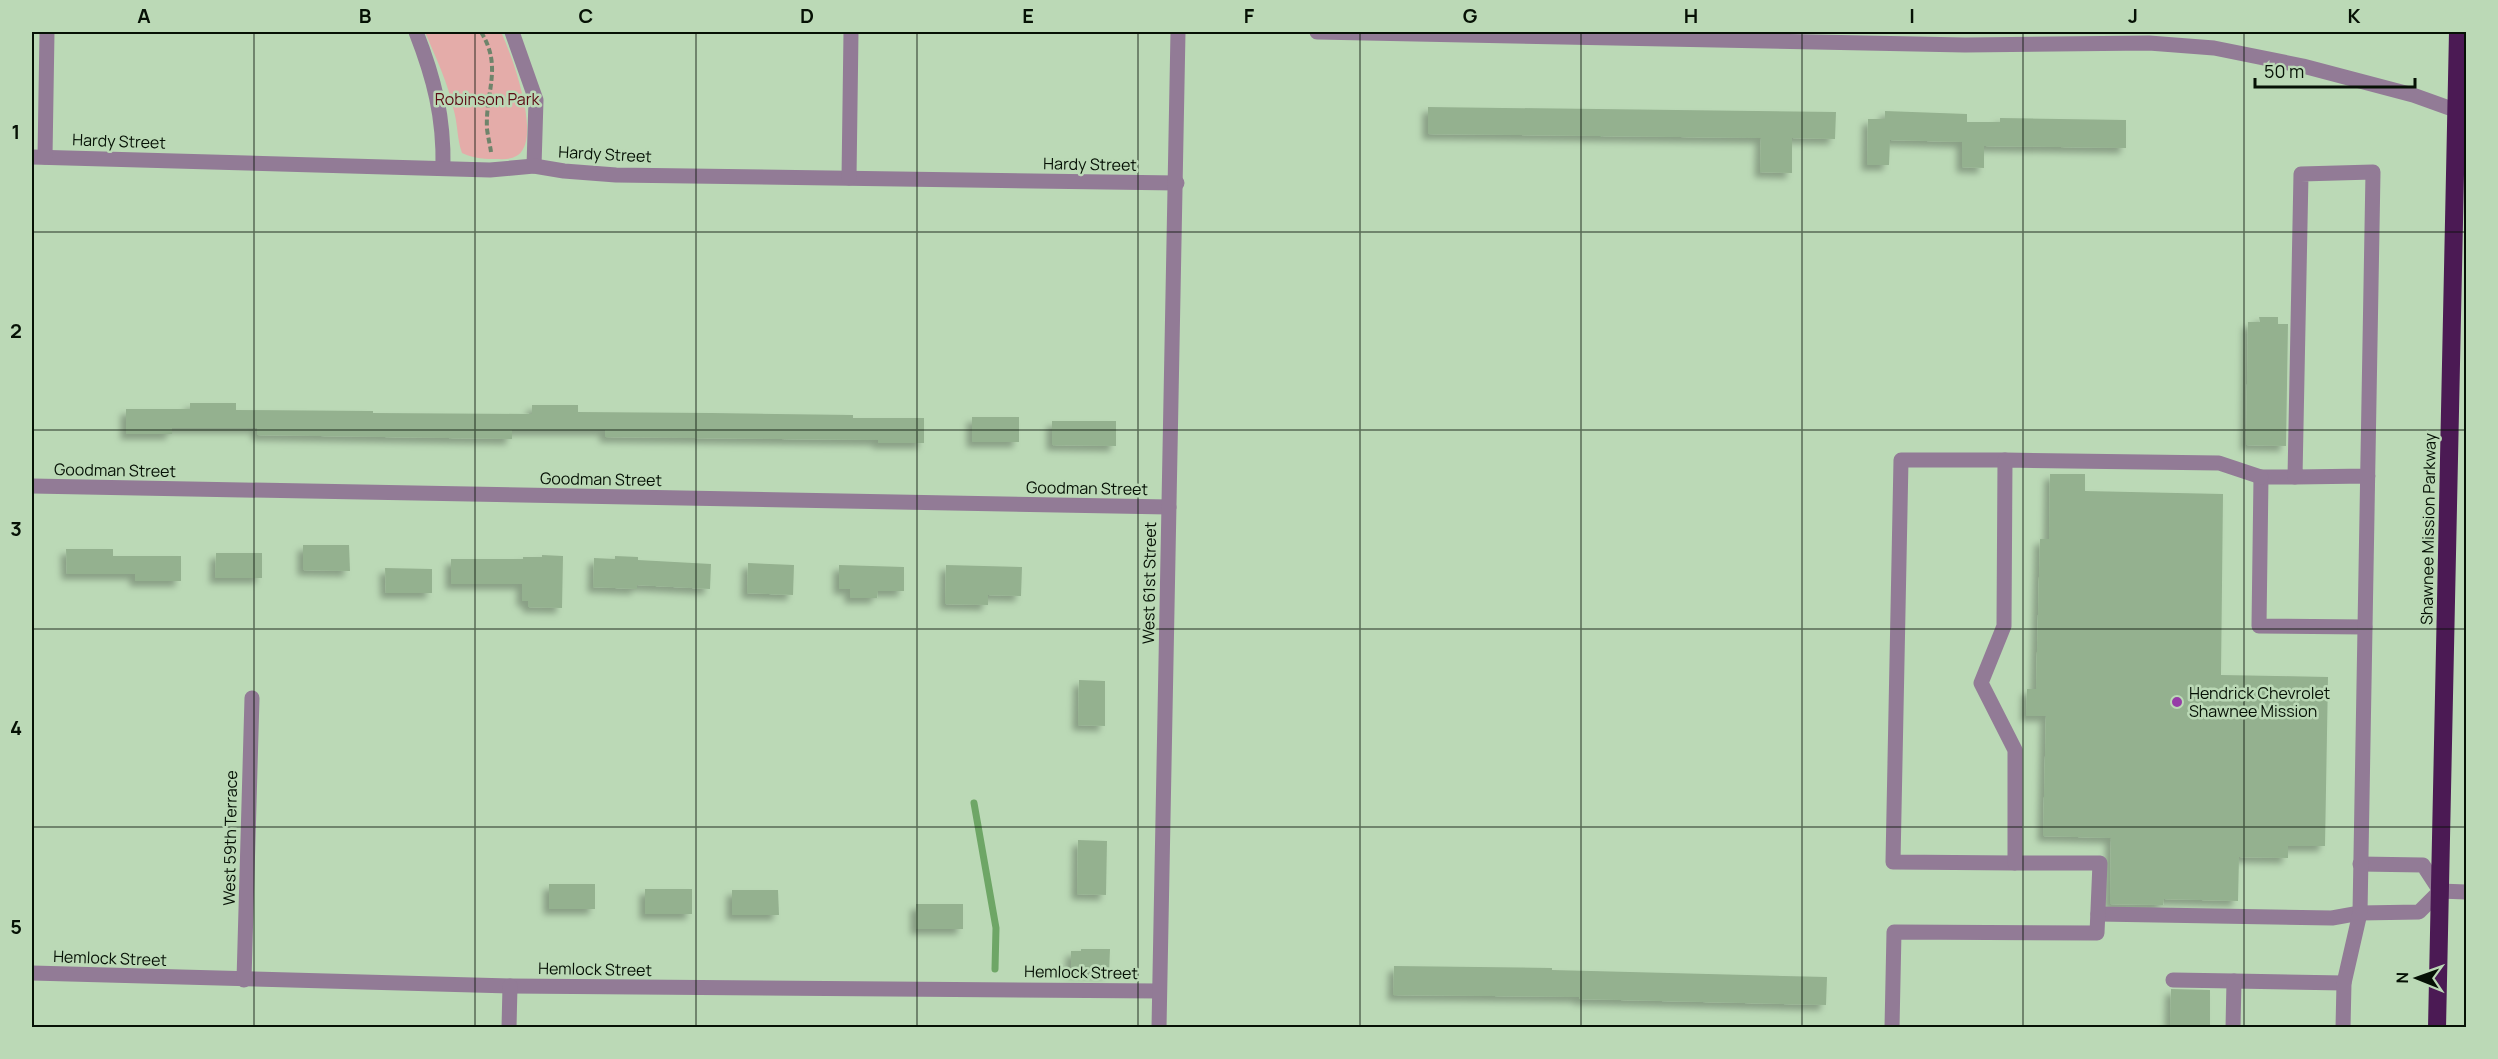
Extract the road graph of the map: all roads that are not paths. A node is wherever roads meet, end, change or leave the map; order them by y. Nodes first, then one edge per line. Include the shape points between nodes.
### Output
1 (47, 32) edge
2 (416, 32) edge
3 (513, 32) edge
4 (851, 32) edge
5 (1178, 32) edge
6 (1317, 32) edge
7 (2458, 32) edge
8 (1583, 34) edge
9 (2019, 38) edge
10 (2172, 38) edge
11 (2462, 112) edge
12 (38, 157) edge
13 (534, 166) junction
14 (443, 167) junction
15 (849, 177) junction
16 (1176, 183) junction
17 (2005, 460) junction
18 (2368, 476) junction
19 (2261, 477) junction
20 (2295, 477) junction
21 (32, 486) edge
22 (1169, 507) junction
23 (2365, 627) junction
24 (252, 698) dead end
25 (2015, 863) junction
26 (2360, 864) junction
27 (2440, 891) junction
28 (2466, 892) edge
29 (2360, 913) junction
30 (2098, 914) junction
31 (32, 973) edge
32 (244, 980) junction
33 (2173, 980) dead end
34 (2234, 981) junction
35 (2344, 983) junction
36 (510, 986) junction
37 (1159, 991) junction
38 (509, 1028) edge
39 (1160, 1028) edge
40 (1892, 1028) edge
41 (2232, 1028) edge
42 (2343, 1028) edge
43 (2437, 1028) edge

1 - 12 street
2 - 14 street via 440,108
3 - 13 street via 536,100
4 - 15 street
5 - 16 street, West 61st Street
6 - 8 street
7 - 11 highway, Shawnee Mission Parkway
8 - 9 street via 1953,45
9 - 10 street via 2093,42
10 - 11 street via 2303,66
11 - 27 highway, Shawnee Mission Parkway
12 - 14 street, Hardy Street
13 - 14 street, Hardy Street via 494,170
13 - 15 street, Hardy Street via 616,175
15 - 16 street, Hardy Street
16 - 22 street, West 61st Street
17 - 19 street via 2219,463
17 - 25 street via 2004,626 1981,683 2015,750
17 - 25 street via 1901,459 1893,862
18 - 20 street
18 - 20 street via 2373,172 2301,174
18 - 23 street
19 - 20 street
19 - 23 street via 2259,626
21 - 22 street, Goodman Street
22 - 37 street, West 61st Street
23 - 26 street
24 - 32 street, West 59th Terrace
25 - 30 street via 2100,863
26 - 27 street via 2423,865
26 - 29 street
27 - 28 street
27 - 29 street via 2419,912
27 - 43 highway, Shawnee Mission Parkway
29 - 30 street via 2332,918
29 - 35 street
30 - 40 street via 2097,933 1894,932
31 - 32 street, Hemlock Street
32 - 36 street, Hemlock Street
33 - 34 street
34 - 35 street
34 - 41 street
35 - 42 street
36 - 37 street, Hemlock Street
36 - 38 street
37 - 39 street, West 61st Street

